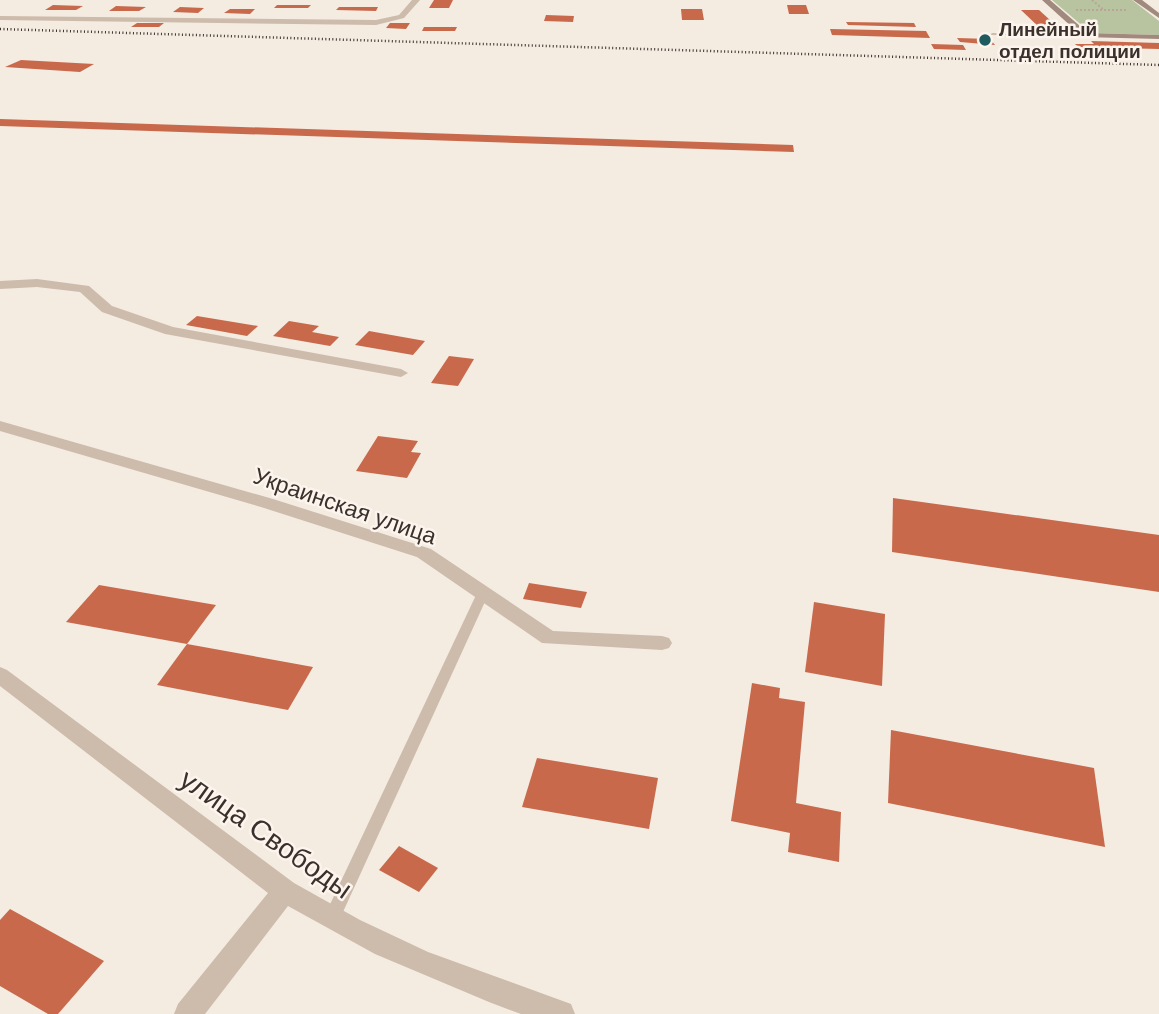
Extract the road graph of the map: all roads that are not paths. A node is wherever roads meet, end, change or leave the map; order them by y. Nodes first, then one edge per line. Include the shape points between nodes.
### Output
1 (416, 0) edge
2 (1046, 0) edge
3 (1138, 0) edge
4 (1156, 13) edge
5 (0, 18) edge
6 (992, 33) dead end
7 (1086, 35) junction
8 (1159, 37) edge
9 (0, 285) edge
10 (401, 373) dead end
11 (0, 426) edge
12 (483, 593) junction
13 (662, 643) dead end
14 (0, 676) edge
15 (285, 891) junction
16 (331, 920) junction
17 (188, 1014) edge
18 (561, 1014) edge

1 - 5 street via 399,19 368,23
2 - 7 street
3 - 4 street
6 - 7 lane
7 - 8 street
9 - 10 street via 37,283 84,289 107,309 170,331
11 - 12 street, Украинская улица via 424,554
12 - 13 street, Украинская улица via 549,638
12 - 16 lane
14 - 15 street, улица Свободы
15 - 16 street, улица Свободы
15 - 17 street
16 - 18 street, улица Свободы via 487,990

